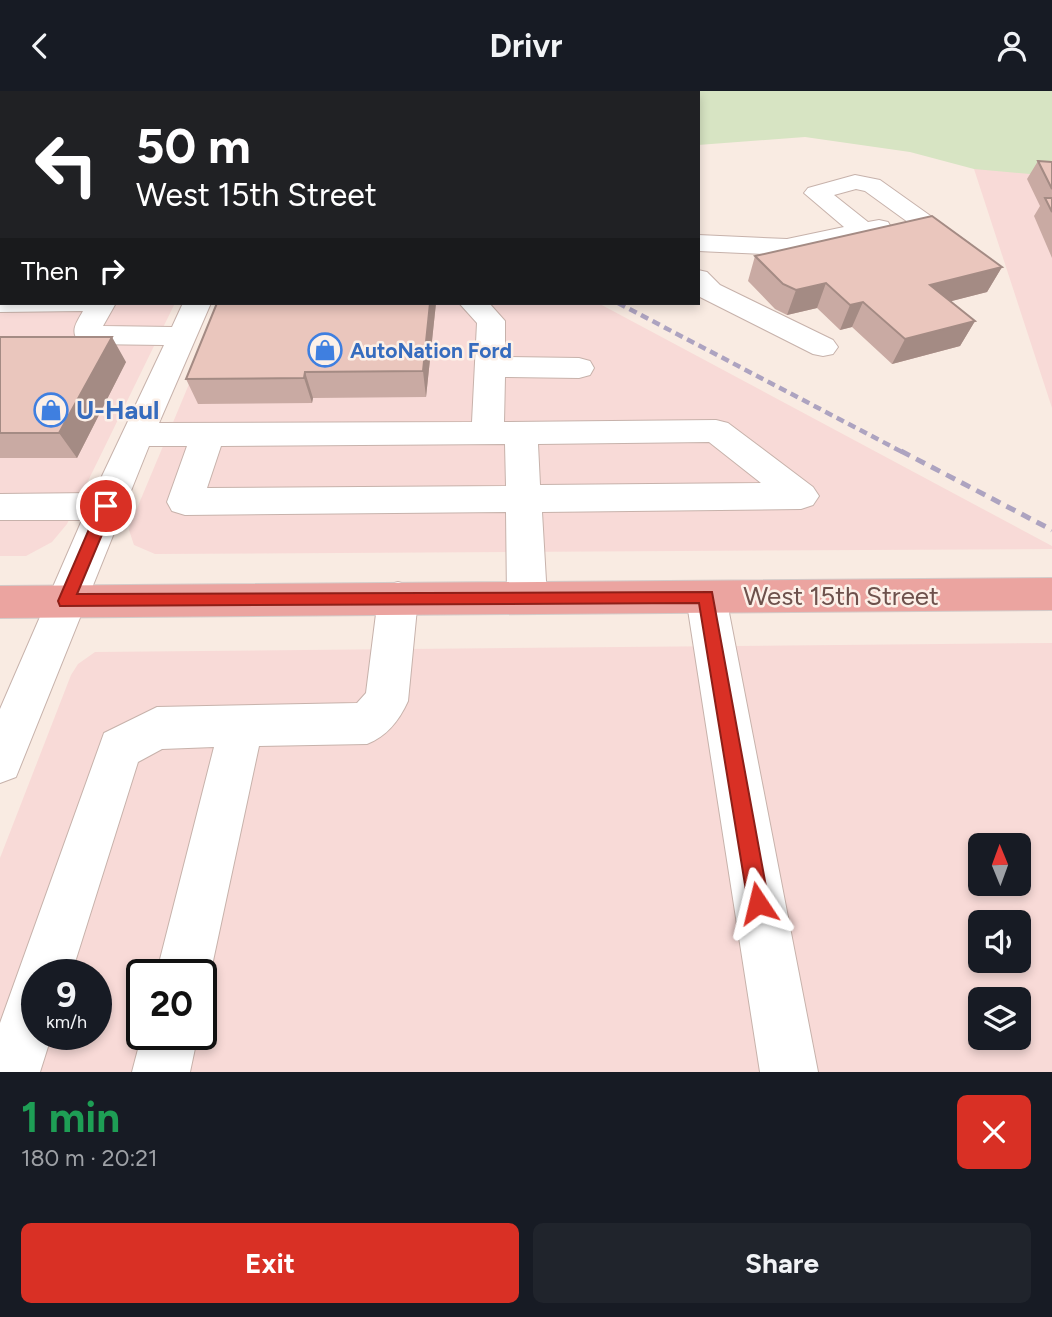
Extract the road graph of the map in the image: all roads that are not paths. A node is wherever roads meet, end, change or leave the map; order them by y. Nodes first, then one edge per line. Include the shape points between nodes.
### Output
1 (917, 218) junction
2 (864, 231) junction
3 (700, 243) edge
4 (969, 255) edge
5 (700, 280) edge
6 (101, 305) edge
7 (196, 305) edge
8 (475, 305) edge
9 (182, 336) junction
10 (823, 347) dead end
11 (491, 367) junction
12 (579, 368) dead end
13 (504, 433) junction
14 (208, 434) junction
15 (138, 435) junction
16 (523, 497) junction
17 (106, 506) junction
18 (0, 507) edge
19 (706, 597) junction
20 (527, 598) junction
21 (398, 599) junction
22 (66, 601) junction
23 (1048, 601) edge
24 (0, 602) edge
25 (242, 726) junction
26 (0, 761) edge
27 (49, 959) edge
28 (187, 959) edge
29 (21, 1043) edge
30 (166, 1050) edge
31 (11, 1072) edge
32 (161, 1072) edge
33 (789, 1072) edge

1 - 2 street
1 - 2 street via 867,183 818,191 819,198
1 - 4 street
2 - 3 street via 787,247
5 - 10 street via 710,291
6 - 9 street via 88,335
7 - 9 street
8 - 11 street via 491,321
9 - 15 street
11 - 12 street
11 - 13 street
13 - 14 street
13 - 16 street
13 - 16 street via 716,431 801,496
14 - 15 street
14 - 16 street via 185,502
15 - 17 street
16 - 20 street
17 - 18 street
17 - 22 street
19 - 20 highway, West 15th Street
19 - 23 highway, West 15th Street
19 - 33 street
20 - 21 highway, West 15th Street
21 - 22 highway, West 15th Street
21 - 25 street via 386,701 367,723
22 - 24 highway, West 15th Street
22 - 26 street
25 - 27 street via 157,728 120,748
25 - 28 street
29 - 31 street
30 - 32 street

